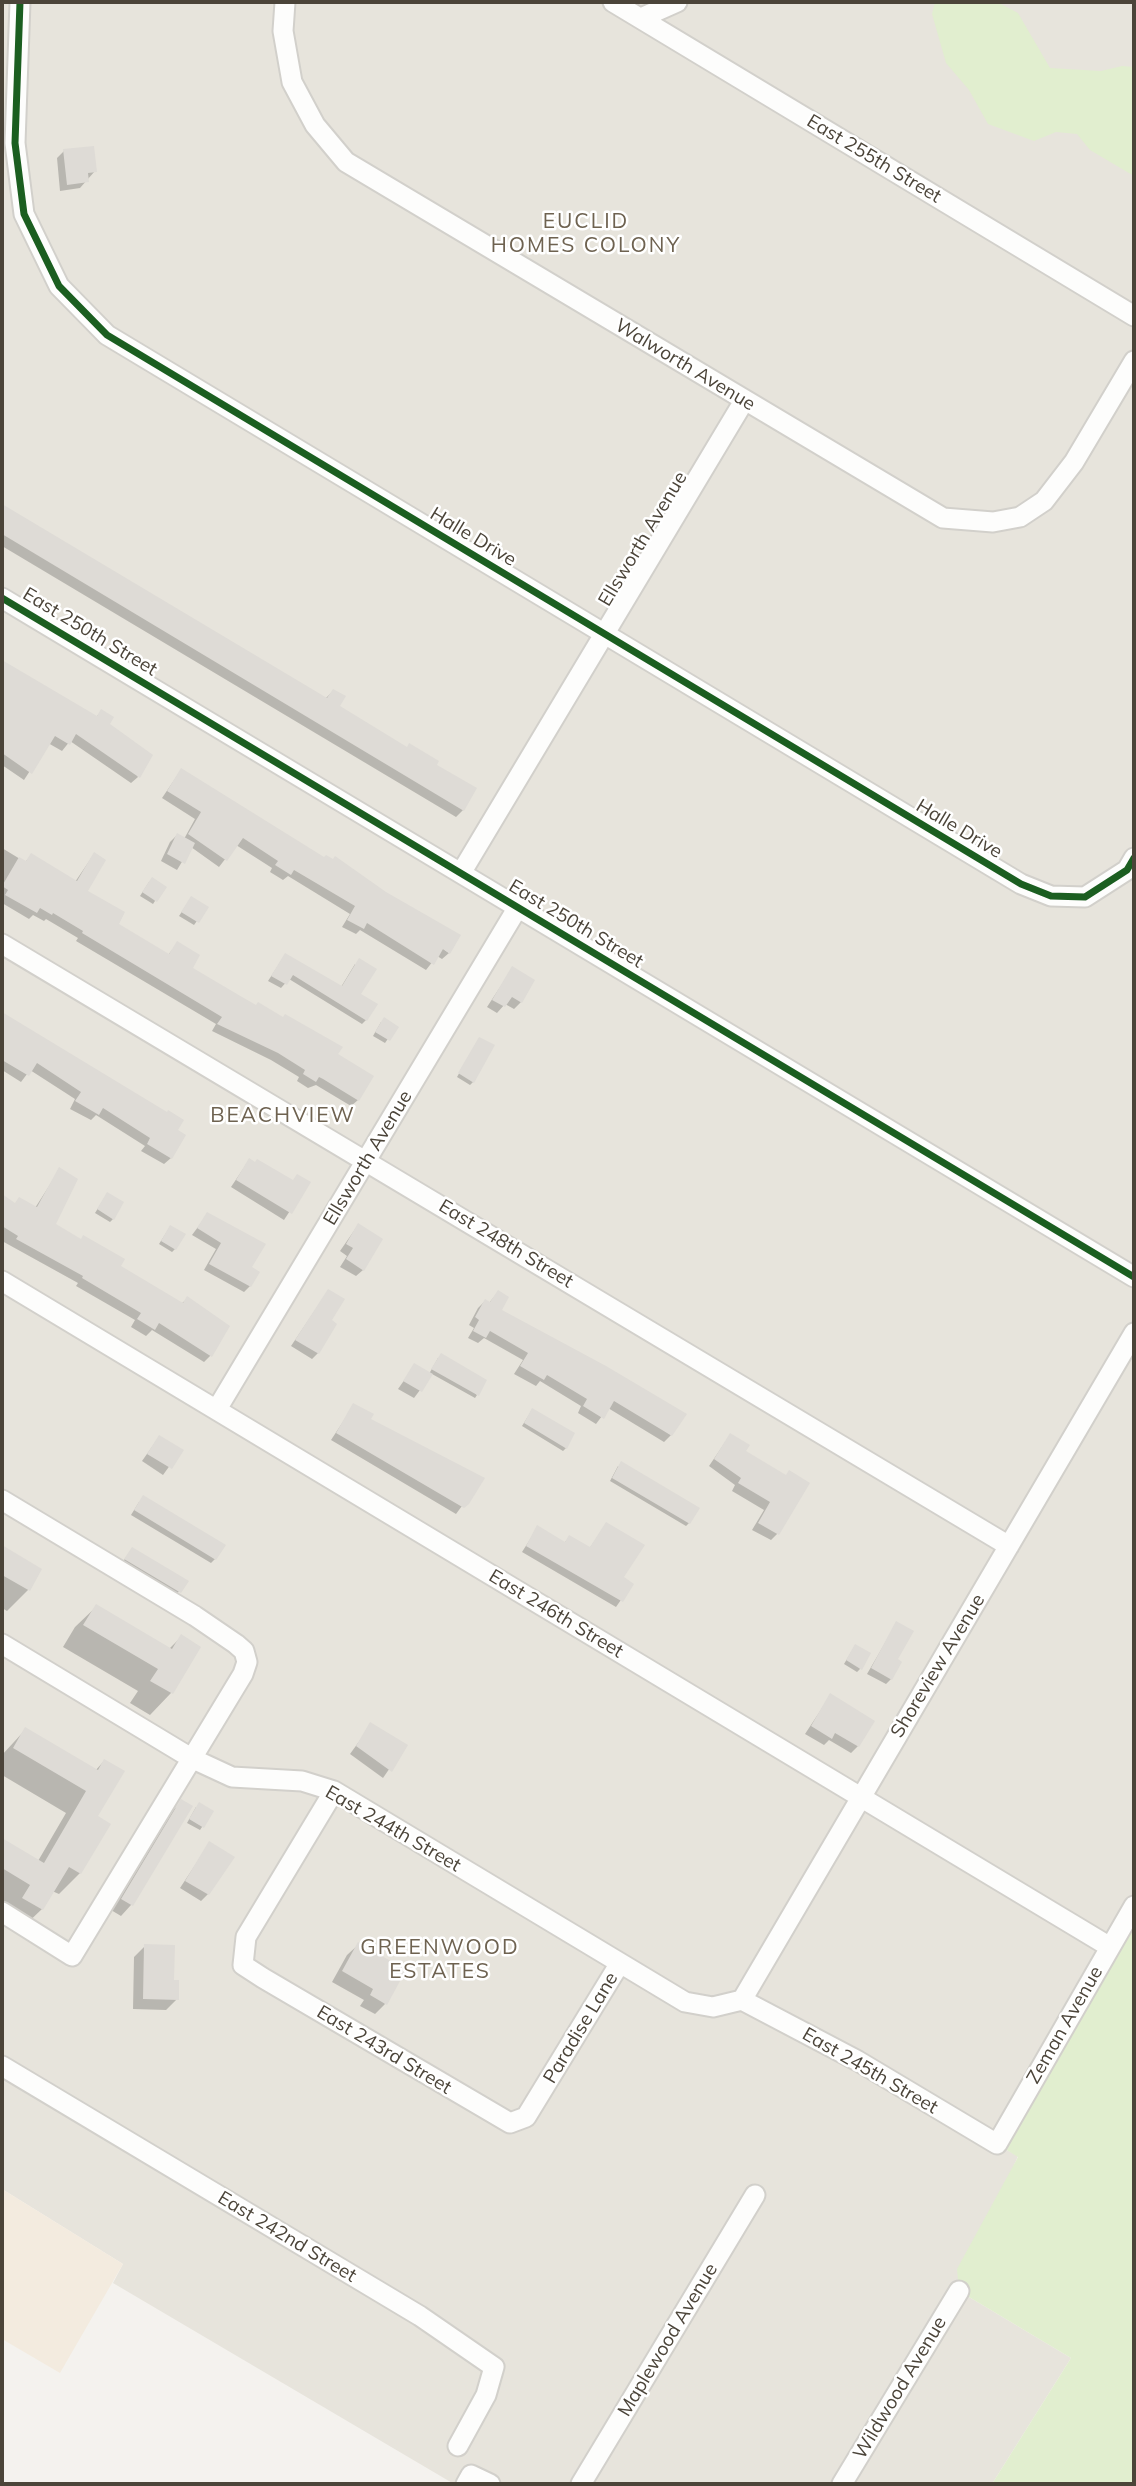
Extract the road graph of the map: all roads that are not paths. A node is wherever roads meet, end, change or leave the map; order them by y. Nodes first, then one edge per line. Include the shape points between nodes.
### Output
1 (20, 2) edge
2 (285, 2) edge
3 (613, 2) edge
4 (677, 2) edge
5 (641, 18) junction
6 (1134, 316) edge
7 (1134, 361) edge
8 (744, 401) junction
9 (2, 598) edge
10 (604, 635) junction
11 (1134, 858) edge
12 (461, 873) junction
13 (518, 907) junction
14 (2, 944) edge
15 (366, 1161) junction
16 (1134, 1277) edge
17 (2, 1282) edge
18 (1134, 1334) edge
19 (217, 1409) junction
20 (2, 1500) edge
21 (1009, 1546) junction
22 (2, 1644) edge
23 (191, 1758) junction
24 (334, 1791) junction
25 (861, 1797) junction
26 (1134, 1906) edge
27 (2, 1912) edge
28 (1110, 1947) junction
29 (620, 1963) junction
30 (742, 2000) junction
31 (2, 2066) edge
32 (542, 2092) joint
33 (997, 2144) joint
34 (755, 2195) dead end
35 (959, 2291) dead end
36 (458, 2446) dead end
37 (468, 2479) edge
38 (490, 2484) edge
39 (582, 2484) edge
40 (842, 2484) edge

1 - 10 street, Halle Drive via 15,143 24,214 59,286 107,335
2 - 8 street, Walworth Avenue via 283,31 292,82 315,125 346,162
3 - 5 street, East 255th Street
4 - 5 street
5 - 6 street, East 255th Street
7 - 8 street, Walworth Avenue via 1074,462 1044,501 1020,517 993,522 943,519
8 - 10 street, Ellsworth Avenue
9 - 12 street, East 250th Street
10 - 11 street, Halle Drive via 1021,884 1051,896 1085,897 1127,870
10 - 12 street, Ellsworth Avenue
12 - 13 street, East 250th Street
13 - 15 street, Ellsworth Avenue
13 - 16 street, East 250th Street
14 - 15 street, East 248th Street
15 - 19 street, Ellsworth Avenue
15 - 21 street, East 248th Street
17 - 19 street, East 246th Street
18 - 21 street, Shoreview Avenue
19 - 25 street, East 246th Street
20 - 23 street via 195,1616 244,1651 243,1674
21 - 25 street, Shoreview Avenue
22 - 23 street, East 244th Street
23 - 24 street, East 244th Street via 232,1777 302,1781
23 - 27 street via 72,1956
24 - 29 street, East 244th Street
24 - 32 street, East 243rd Street via 246,1937 243,1965 510,2123 526,2117
25 - 28 street, East 246th Street
25 - 30 street, Shoreview Avenue
26 - 28 street, Zeman Avenue
28 - 33 street, Zeman Avenue
29 - 30 street, East 244th Street via 685,2002 713,2007
29 - 32 street, Paradise Lane
30 - 33 street, East 245th Street via 859,2061
31 - 36 street, East 242nd Street via 419,2316 494,2367 486,2395
34 - 39 street, Maplewood Avenue
35 - 40 street, Wildwood Avenue
37 - 38 street

